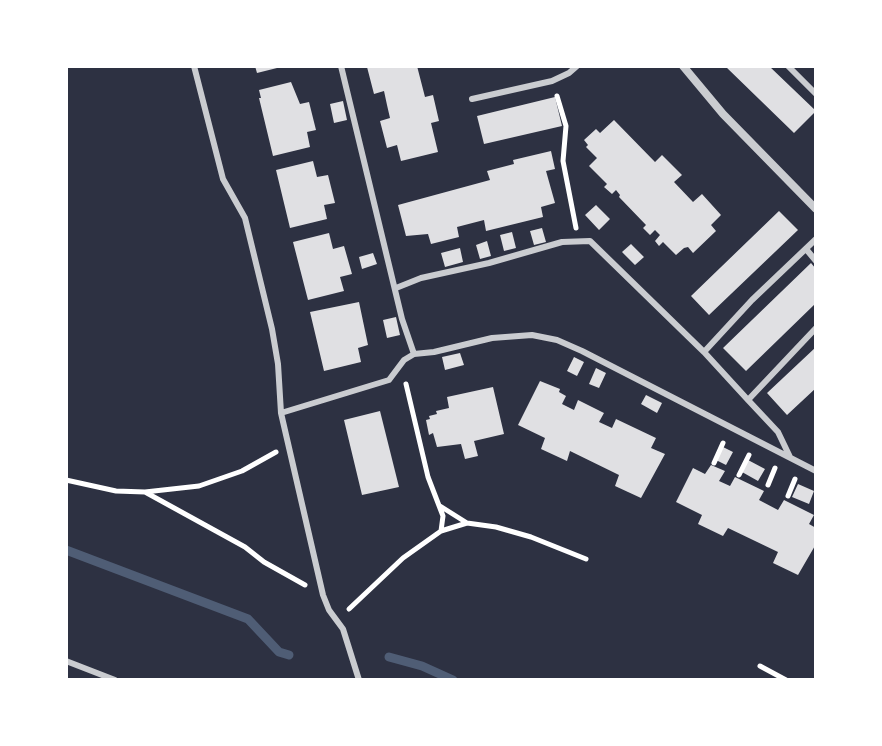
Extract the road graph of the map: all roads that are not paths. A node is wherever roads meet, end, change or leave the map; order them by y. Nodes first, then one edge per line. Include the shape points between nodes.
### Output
1 (194, 66) edge
2 (341, 66) edge
3 (577, 66) edge
4 (683, 66) edge
5 (788, 66) edge
6 (816, 94) edge
7 (472, 99) dead end
8 (816, 209) edge
9 (816, 239) edge
10 (806, 249) junction
11 (816, 261) edge
12 (396, 288) junction
13 (816, 328) edge
14 (704, 352) junction
15 (414, 354) junction
16 (748, 400) junction
17 (281, 413) junction
18 (790, 458) junction
19 (816, 471) edge
20 (66, 661) edge
21 (115, 680) edge
22 (359, 680) edge

1 - 17 lane via 223,179 245,218 276,352
2 - 12 lane
3 - 7 lane via 552,81
4 - 8 street
5 - 6 lane
9 - 10 lane
10 - 11 lane
10 - 14 lane
12 - 14 lane via 562,242 590,241
12 - 15 lane
13 - 16 lane
14 - 16 lane
15 - 17 lane via 389,380
15 - 18 lane via 512,335 557,340
16 - 18 lane via 778,432
17 - 22 lane via 323,595 343,629
18 - 19 lane
20 - 21 lane

